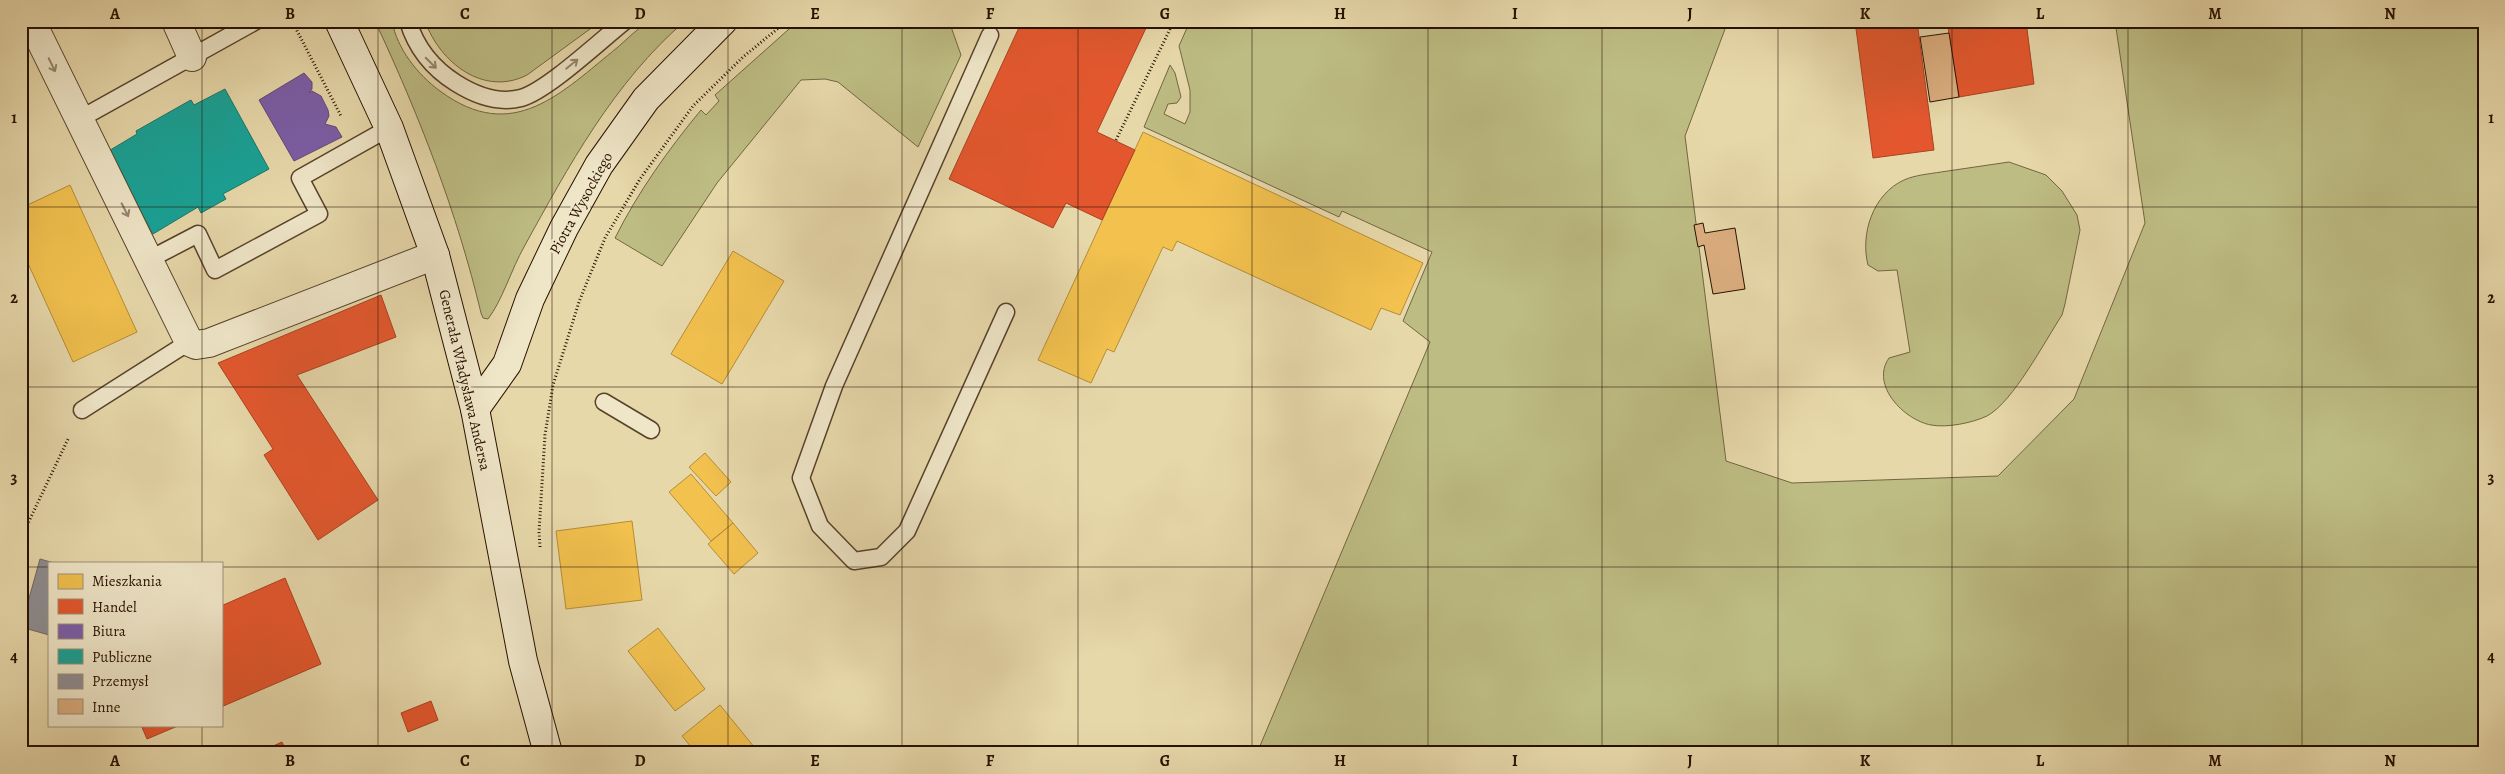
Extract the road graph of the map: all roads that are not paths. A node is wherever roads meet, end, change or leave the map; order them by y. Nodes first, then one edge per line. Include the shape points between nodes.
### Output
1 (31, 21) edge
2 (176, 21) edge
3 (256, 21) edge
4 (340, 21) edge
5 (408, 21) edge
6 (625, 21) edge
7 (723, 21) edge
8 (990, 35) dead end
9 (192, 57) junction
10 (78, 120) junction
11 (389, 128) junction
12 (435, 255) junction
13 (150, 259) junction
14 (1006, 312) dead end
15 (189, 342) junction
16 (604, 402) dead end
17 (475, 409) junction
18 (82, 410) road end
19 (651, 430) dead end
20 (548, 753) edge

1 -> 10 street
2 - 9 street
3 - 9 lane
4 - 11 street, Generała Władysława Andersa
5 -> 6 lane via 413,38 424,56 444,75 466,89 494,100 521,98 549,82
7 - 17 street, Piotra Wysockiego via 646,99 599,165 534,290 507,364
8 - 14 lane via 834,386 802,478 820,526 854,561 881,557 908,531
9 - 10 lane
10 -> 13 street
11 - 12 street, Generała Władysława Andersa
11 - 13 lane via 300,178 319,214 215,270 198,234
12 - 15 street via 209,343 196,345
12 - 17 street, Generała Władysława Andersa
13 - 15 street
15 - 18 lane
16 - 19 lane
17 - 20 street, Generała Władysława Andersa via 523,661

